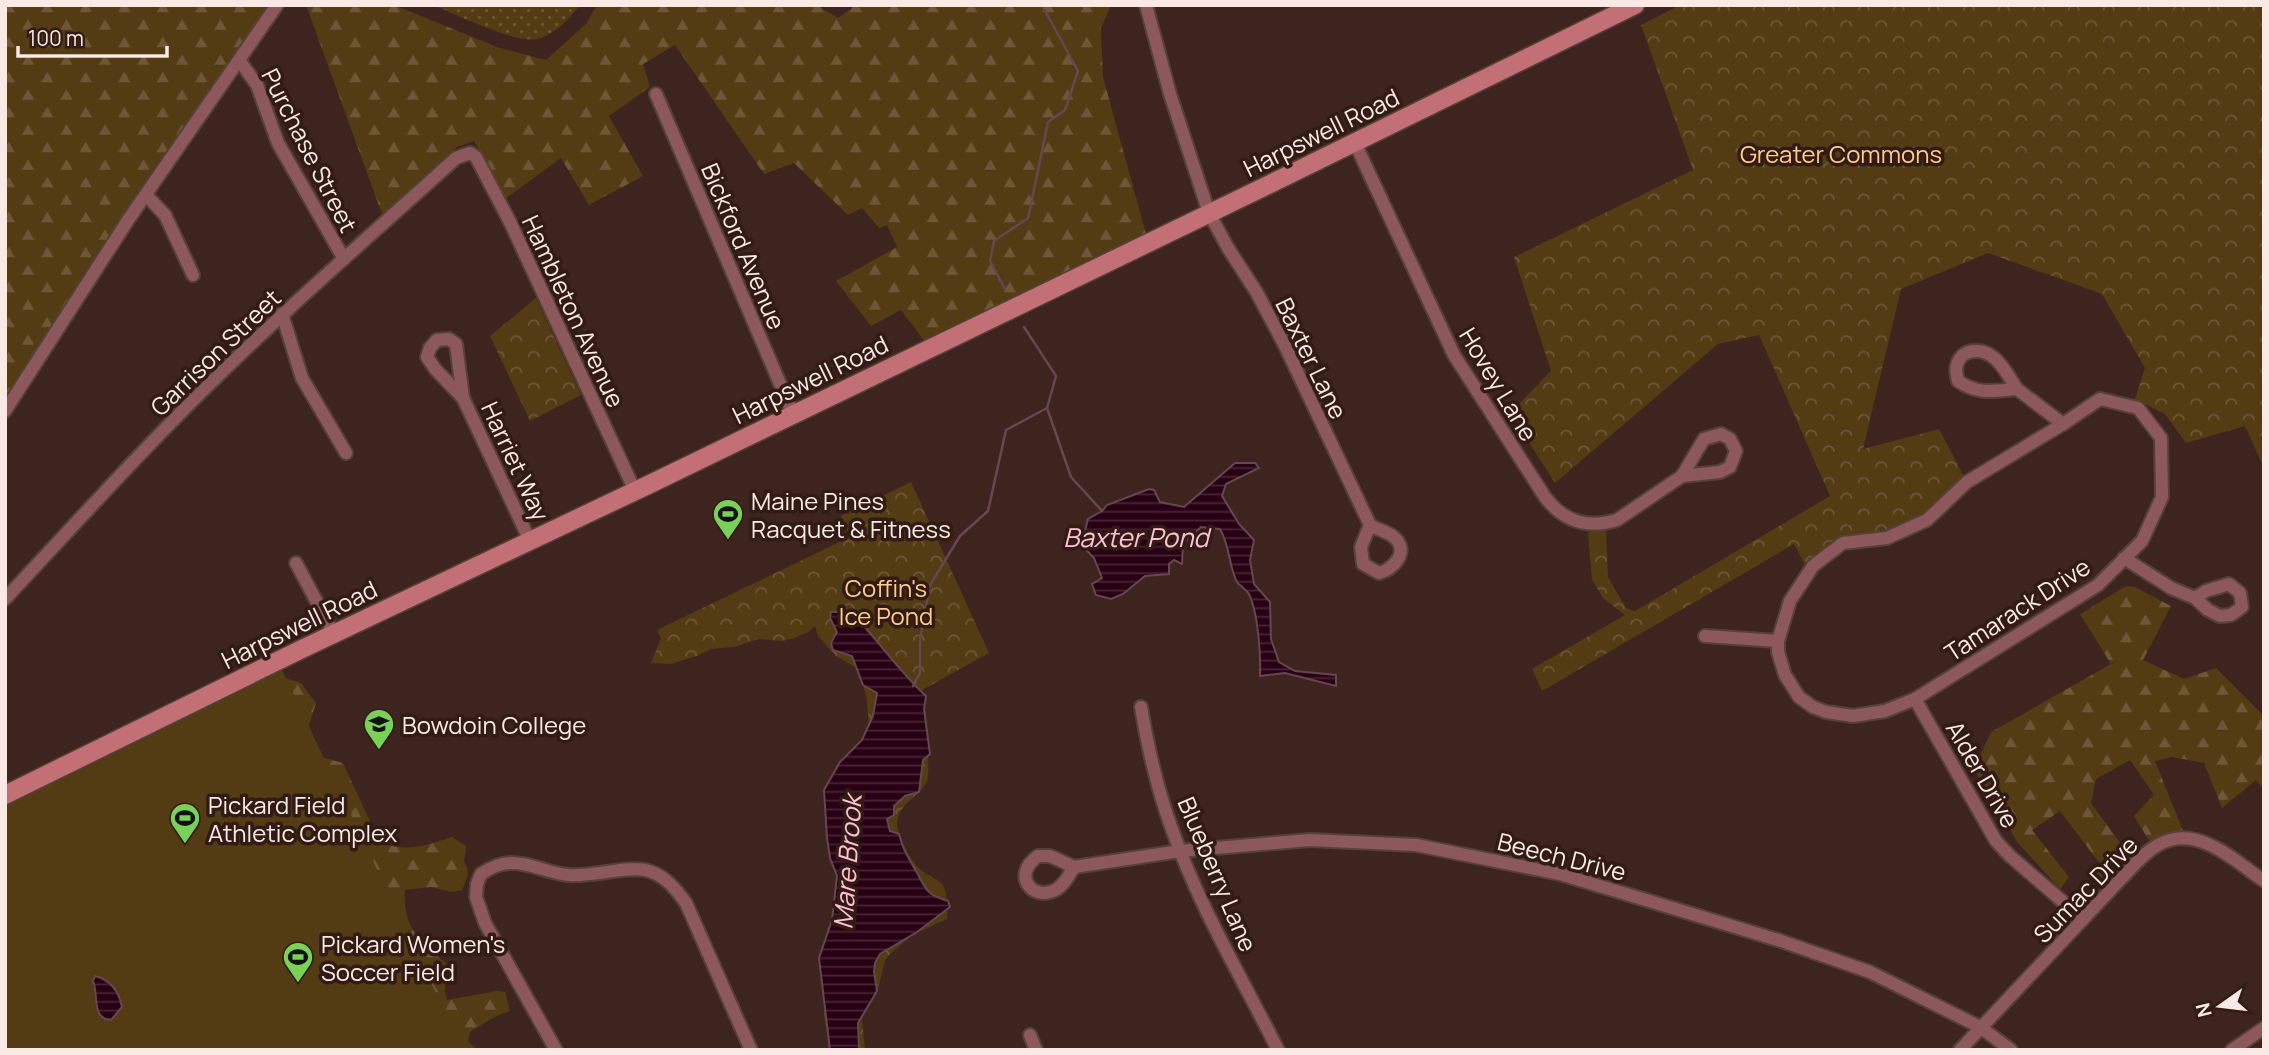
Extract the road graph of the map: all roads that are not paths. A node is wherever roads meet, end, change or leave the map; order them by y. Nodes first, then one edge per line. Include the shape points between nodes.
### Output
1 (276, 5) edge
2 (1146, 5) edge
3 (1635, 5) edge
4 (239, 60) junction
5 (656, 94) dead end
6 (1355, 143) junction
7 (470, 153) joint
8 (146, 195) junction
9 (1209, 213) junction
10 (344, 259) junction
11 (193, 275) dead end
12 (282, 314) junction
13 (2017, 389) junction
14 (463, 398) dead end
15 (5, 411) edge
16 (793, 414) junction
17 (2063, 424) junction
18 (346, 453) dead end
19 (1682, 476) dead end
20 (635, 491) junction
21 (1370, 525) dead end
22 (530, 541) junction
23 (2124, 558) junction
24 (296, 563) dead end
25 (5, 598) edge
26 (2195, 598) dead end
27 (334, 634) junction
28 (1705, 636) dead end
29 (1778, 641) junction
30 (1915, 699) junction
31 (1141, 707) dead end
32 (5, 795) edge
33 (1181, 851) junction
34 (1074, 867) dead end
35 (2264, 881) edge
36 (2083, 919) junction
37 (1980, 1027) junction
38 (2264, 1028) edge
39 (1030, 1035) dead end
40 (556, 1050) edge
41 (751, 1050) edge
42 (1036, 1050) edge
43 (1278, 1050) edge
44 (1960, 1050) edge
45 (2011, 1050) edge
46 (2232, 1050) edge

1 - 4 street
2 - 9 street, Baxter Lane
3 - 6 main road, Harpswell Road
4 - 8 street
4 - 10 street, Purchase Street via 257,86 278,143
5 - 16 street, Bickford Avenue
6 - 9 main road, Harpswell Road
6 - 19 street, Hovey Lane via 1454,355 1556,511 1583,524 1617,520
7 - 10 street, Garrison Street via 456,158
7 - 20 street, Hambleton Avenue via 510,223
8 - 11 street via 165,215
8 - 15 street
9 - 16 main road, Harpswell Road
9 - 21 street, Baxter Lane via 1286,348
10 - 12 street, Garrison Street
12 - 18 street via 302,378
12 - 25 street, Garrison Street
13 - 13 street via 1971,390 1958,382 1955,367 1971,351 1983,350 1996,358
13 - 17 street
14 - 22 street, Harriet Way
16 - 20 main road, Harpswell Road
17 - 23 street, Tamarack Drive via 2100,399 2138,408 2161,438 2162,497 2142,541
17 - 29 street, Tamarack Drive via 1967,482 1927,520 1887,538 1843,544 1813,566 1790,601
20 - 22 main road, Harpswell Road
22 - 27 main road, Harpswell Road
23 - 26 street
23 - 30 street, Tamarack Drive via 2098,585
24 - 27 street
27 - 32 main road, Harpswell Road
28 - 29 street
29 - 30 street, Tamarack Drive via 1784,675 1812,707 1853,716 1885,711
30 - 36 street, Alder Drive via 1996,841
31 - 33 street, Blueberry Lane via 1157,781
33 - 34 street, Beech Drive
33 - 37 street, Beech Drive via 1310,840 1416,845 1560,874 1870,972
33 - 43 street, Blueberry Lane
35 - 36 street, Sumac Drive via 2206,842 2171,840 2141,859
36 - 37 street, Sumac Drive
37 - 44 street, Sumac Drive
37 - 45 street, Beech Drive
38 - 46 street
39 - 42 street
40 - 41 street via 485,923 476,897 477,884 490,868 511,863 570,875 645,870 665,879 686,903

